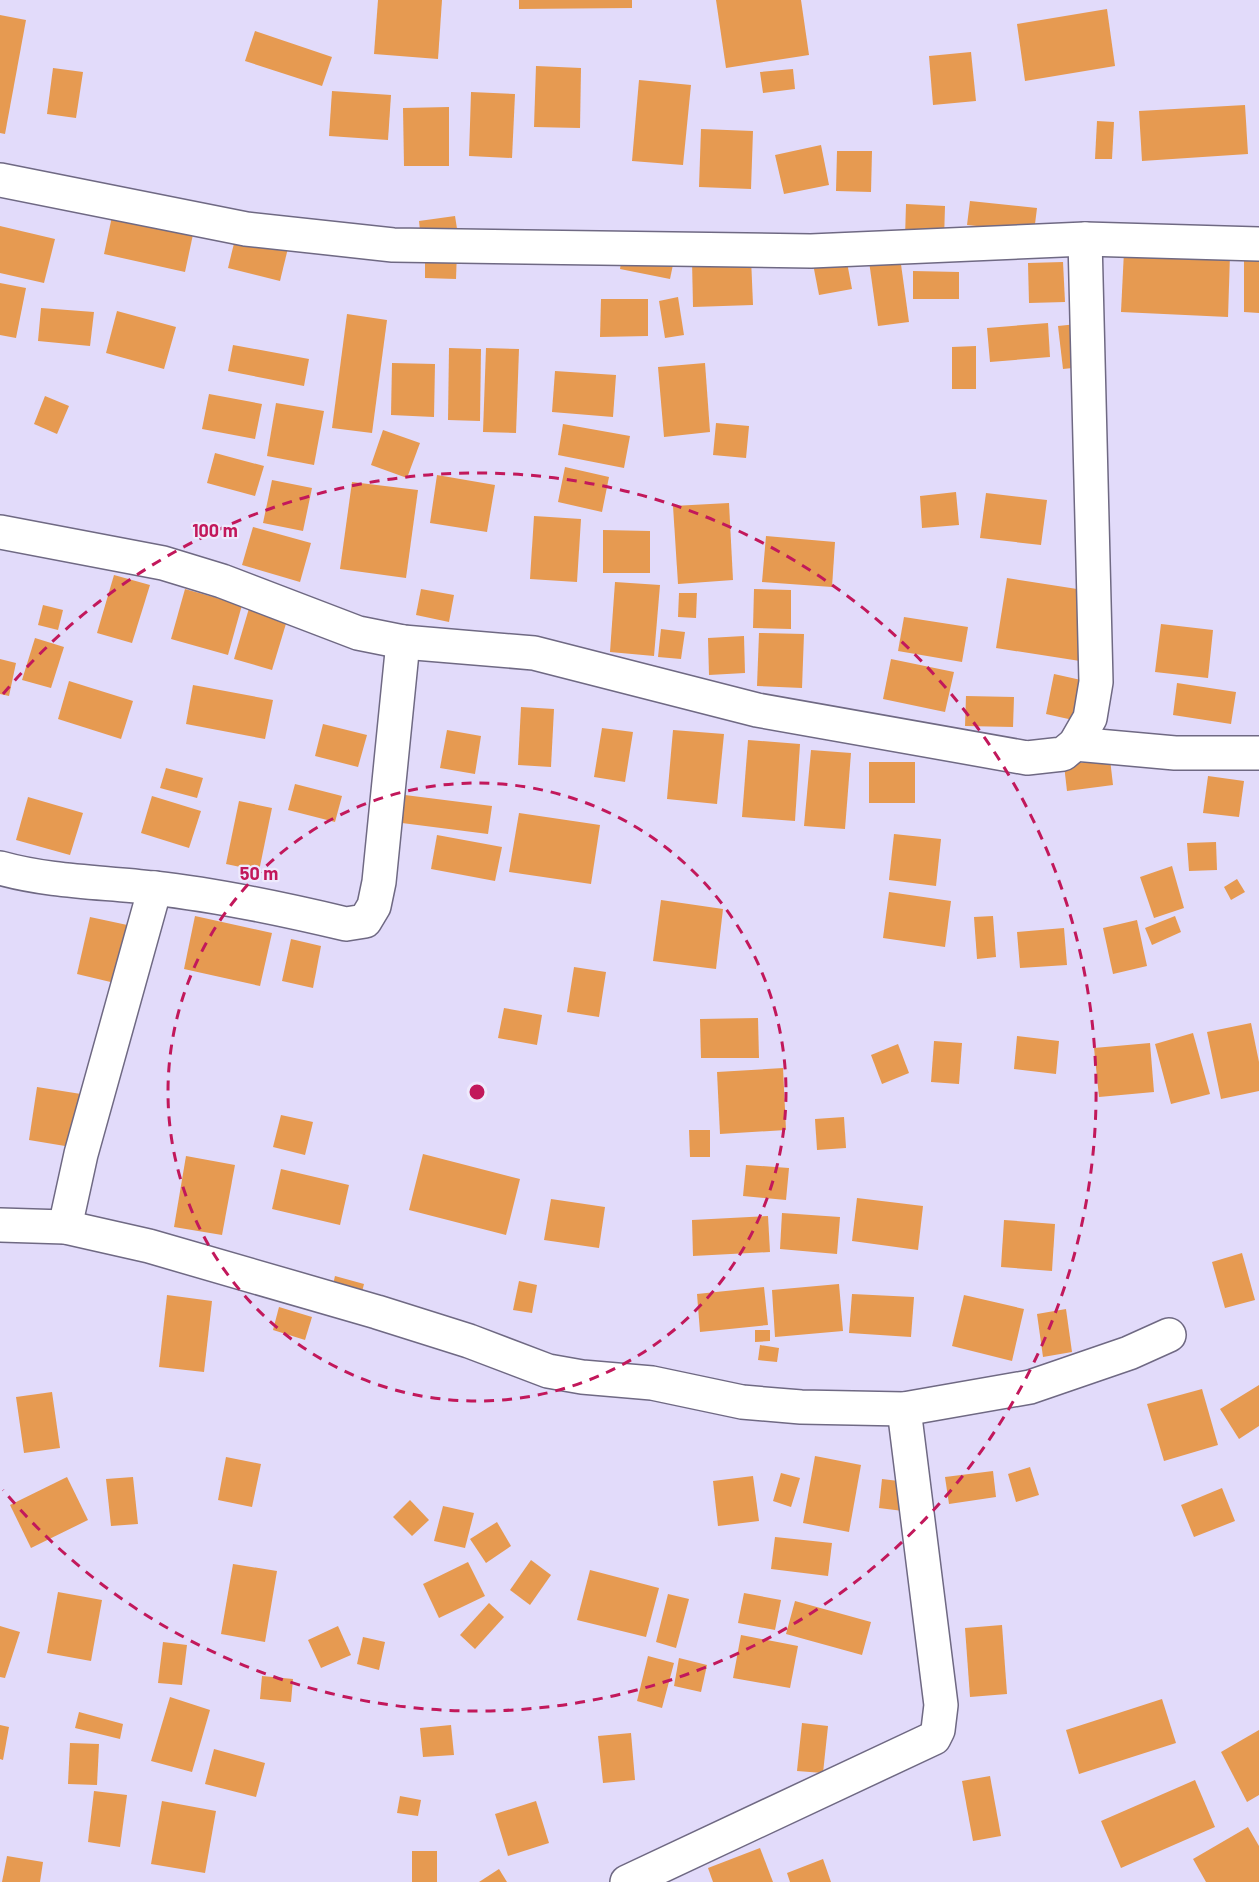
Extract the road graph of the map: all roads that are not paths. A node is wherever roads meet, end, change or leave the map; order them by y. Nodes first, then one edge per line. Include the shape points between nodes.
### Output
1 (0, 180) edge
2 (1085, 239) junction
3 (1259, 244) edge
4 (0, 532) edge
5 (403, 642) junction
6 (1075, 744) junction
7 (1259, 753) edge
8 (0, 868) edge
9 (155, 888) junction
10 (0, 1225) edge
11 (65, 1227) junction
12 (1169, 1335) dead end
13 (904, 1409) junction
14 (627, 1882) edge

1 - 2 street via 246,229 393,245 810,251
2 - 3 street
2 - 6 street via 1096,682 1090,717
4 - 5 street via 163,563 222,580 358,633
5 - 6 street via 534,653 757,710 1026,758 1063,753
5 - 9 street via 379,882 374,906 365,921 346,924
6 - 7 street via 1174,753
8 - 9 street via 67,880
9 - 11 street via 81,1154
10 - 11 street
11 - 13 street via 149,1246 366,1309 548,1371 652,1383 741,1402
12 - 13 street via 1030,1387
13 - 14 street via 940,1705 934,1738

